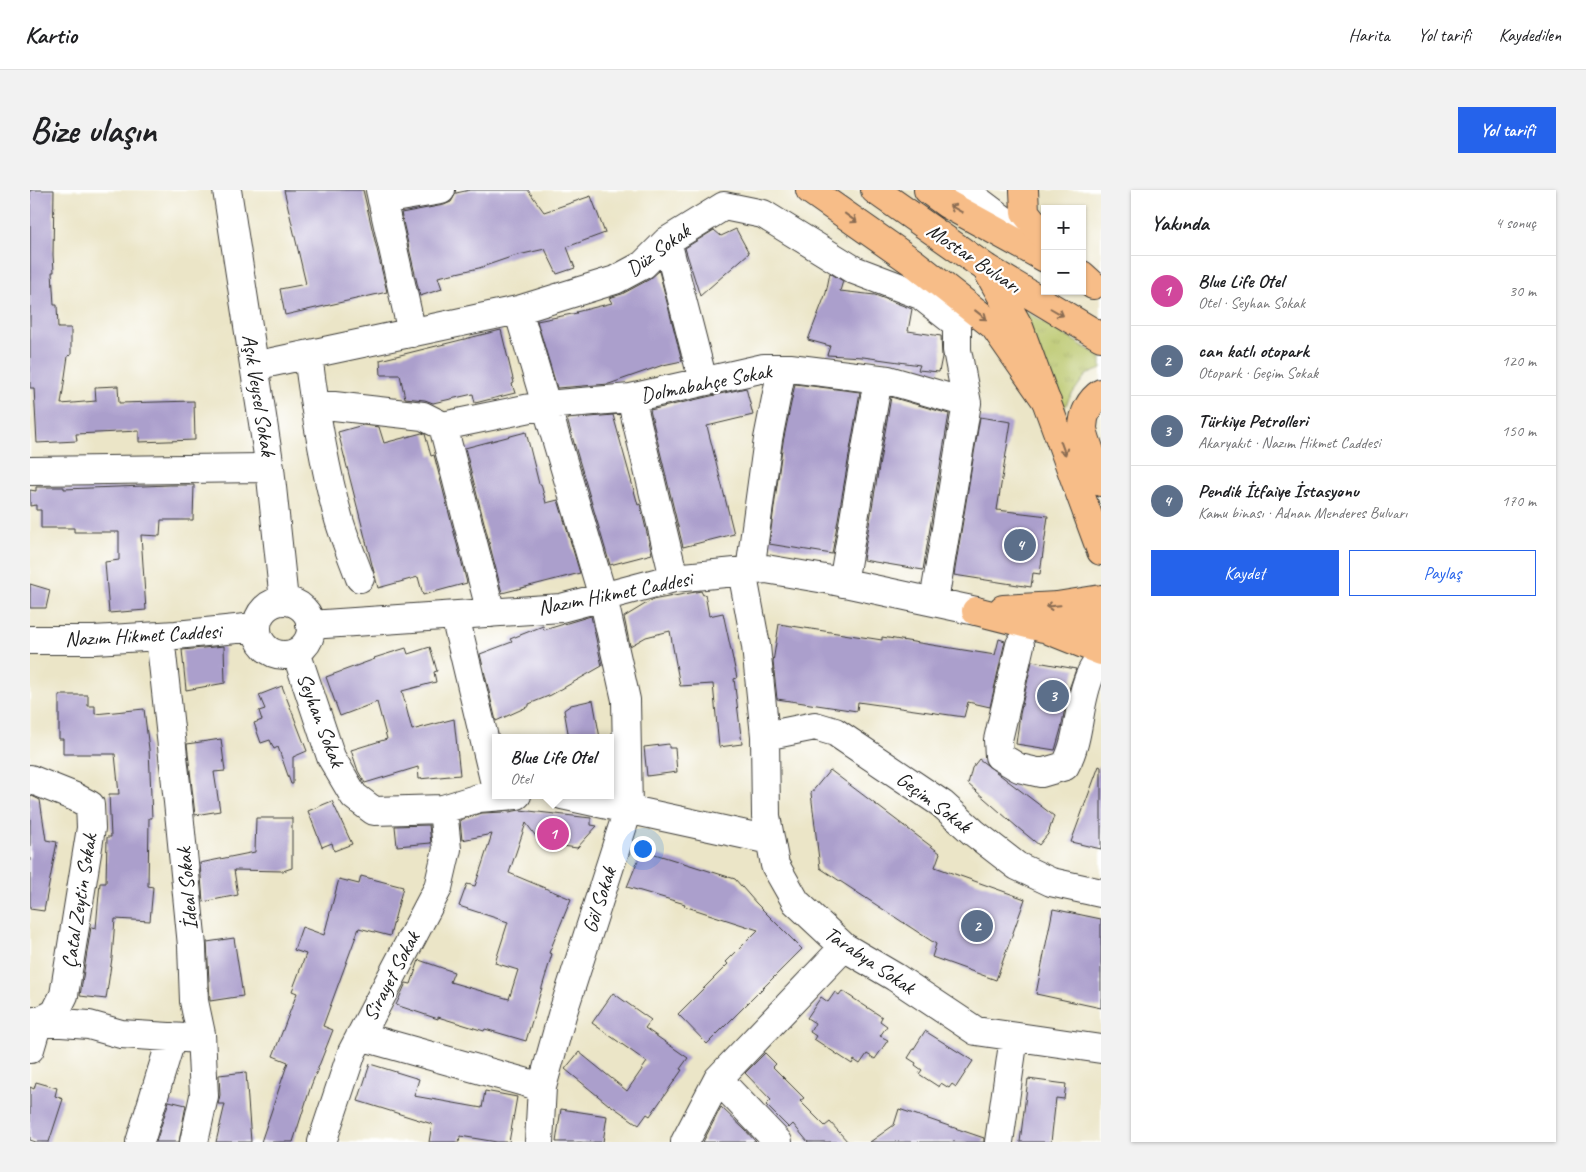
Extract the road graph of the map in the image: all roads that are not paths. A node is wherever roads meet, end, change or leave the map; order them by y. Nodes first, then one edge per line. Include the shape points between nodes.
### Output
1 (227, 190) edge
2 (442, 190) edge
3 (810, 190) edge
4 (875, 190) edge
5 (928, 190) edge
6 (964, 190) edge
7 (1024, 190) edge
8 (381, 195) edge
9 (1041, 232) edge
10 (667, 240) junction
11 (1041, 247) edge
12 (1041, 256) edge
13 (986, 268) junction
14 (518, 310) junction
15 (412, 333) junction
16 (1101, 337) edge
17 (308, 355) junction
18 (254, 366) junction
19 (782, 368) junction
20 (878, 379) junction
21 (703, 381) junction
22 (1101, 393) edge
23 (630, 398) junction
24 (1047, 402) junction
25 (968, 403) junction
26 (545, 405) junction
27 (315, 406) junction
28 (443, 426) junction
29 (270, 468) junction
30 (30, 471) edge
31 (1101, 482) edge
32 (1101, 551) edge
33 (746, 571) junction
34 (360, 578) dead end
35 (674, 578) junction
36 (843, 583) junction
37 (603, 597) junction
38 (1101, 599) edge
39 (284, 601) junction
40 (934, 601) junction
41 (976, 610) junction
42 (491, 613) junction
43 (454, 616) junction
44 (310, 625) junction
45 (1101, 626) edge
46 (256, 627) junction
47 (1043, 628) junction
48 (160, 636) junction
49 (30, 640) edge
50 (1020, 646) dead end
51 (1101, 651) edge
52 (296, 652) junction
53 (1101, 657) edge
54 (765, 736) junction
55 (492, 757) edge
56 (30, 779) edge
57 (492, 796) edge
58 (580, 799) edge
59 (443, 809) junction
60 (628, 810) junction
61 (770, 840) junction
62 (1101, 893) edge
63 (844, 946) junction
64 (34, 1021) edge
65 (360, 1036) junction
66 (1014, 1036) junction
67 (172, 1037) junction
68 (201, 1039) junction
69 (30, 1049) edge
70 (1101, 1049) edge
71 (718, 1079) junction
72 (542, 1087) junction
73 (140, 1142) edge
74 (194, 1142) edge
75 (322, 1142) edge
76 (538, 1142) edge
77 (685, 1142) edge
78 (778, 1142) edge
79 (999, 1142) edge

1 - 18 street, Aşık Veysel Sokak
2 - 8 street
3 -> 24 main road via 914,263 994,326
4 - 13 main road, Mostar Bulvarı
12 -> 5 main road, Mostar Bulvarı
6 - 11 street
7 - 9 main road via 1025,212
8 - 15 street
10 - 14 street, Düz Sokak via 643,265 616,280
10 - 21 street
10 - 25 street, Düz Sokak via 724,206 763,214 854,270 920,296 957,324 957,350
13 -> 16 main road, Mostar Bulvarı
13 - 24 main road via 1019,327
14 - 15 street, Düz Sokak
14 - 26 street, Göl Sokak
15 - 17 street, Düz Sokak
17 - 18 street, Düz Sokak
17 - 27 street
18 - 29 street, Aşık Veysel Sokak
19 - 20 street, Dolmabahçe Sokak
19 - 21 street, Dolmabahçe Sokak via 764,368
19 - 33 street, Tarabya Sokak
20 - 25 street, Dolmabahçe Sokak
20 - 36 street
21 - 23 street, Dolmabahçe Sokak
22 - 31 main road via 1087,410 1083,429
23 - 26 street, Dolmabahçe Sokak
23 - 35 street
24 -> 32 main road
25 - 40 street
26 - 28 street, Dolmabahçe Sokak
26 - 37 street, Göl Sokak
27 - 28 street via 423,416
27 - 34 street via 340,522
28 - 42 street
29 - 30 street
29 - 39 street, Aşık Veysel Sokak
33 - 35 street, Nazım Hikmet Caddesi
33 - 36 street, Nazım Hikmet Caddesi via 766,569
33 - 54 street, Tarabya Sokak
35 - 37 street, Nazım Hikmet Caddesi
36 - 40 street, Nazım Hikmet Caddesi
37 - 42 street, Nazım Hikmet Caddesi via 561,608
37 - 60 street, Göl Sokak via 626,700
38 -> 41 main road via 1057,606
39 - 44 street via 303,608
39 - 46 street via 268,606
40 - 41 street, Nazım Hikmet Caddesi
41 - 47 main road
42 - 43 street, Nazım Hikmet Caddesi
43 - 44 street, Nazım Hikmet Caddesi
43 - 55 street
44 - 52 street via 307,641
45 - 47 main road
46 - 48 street, Nazım Hikmet Caddesi
46 - 52 street via 266,649 281,655
47 - 51 main road
48 - 49 street, Nazım Hikmet Caddesi
48 - 68 street, İdeal Sokak via 192,946 194,1001
50 - 53 street via 998,740 999,756 1020,768 1041,773 1065,766 1071,756 1085,691
52 - 59 street, Seyhan Sokak via 331,757 354,796 374,812
54 - 61 street, Tarabya Sokak via 766,816
54 - 62 street, Geçim Sokak via 815,726 836,732 942,804 1017,866 1051,882
56 - 64 street, Çatal Zeytin Sokak via 90,805 91,813 64,995 55,1013
57 - 59 street, Seyhan Sokak
58 - 60 street
59 - 65 street, Sirayet Sokak via 447,849 438,888
60 - 61 street
60 - 72 street, Göl Sokak
61 - 63 street, Tarabya Sokak via 775,865 796,902
63 - 66 street, Tarabya Sokak via 976,1032
63 - 71 street
64 - 67 street via 89,1026 121,1034
64 - 69 street
65 - 72 street
65 - 75 street, Sirayet Sokak
66 - 70 street, Tarabya Sokak
66 - 79 street
67 - 68 street
67 - 73 street
68 - 74 street, İdeal Sokak via 204,1096
71 - 77 street
71 - 78 street
72 - 76 street, Göl Sokak

